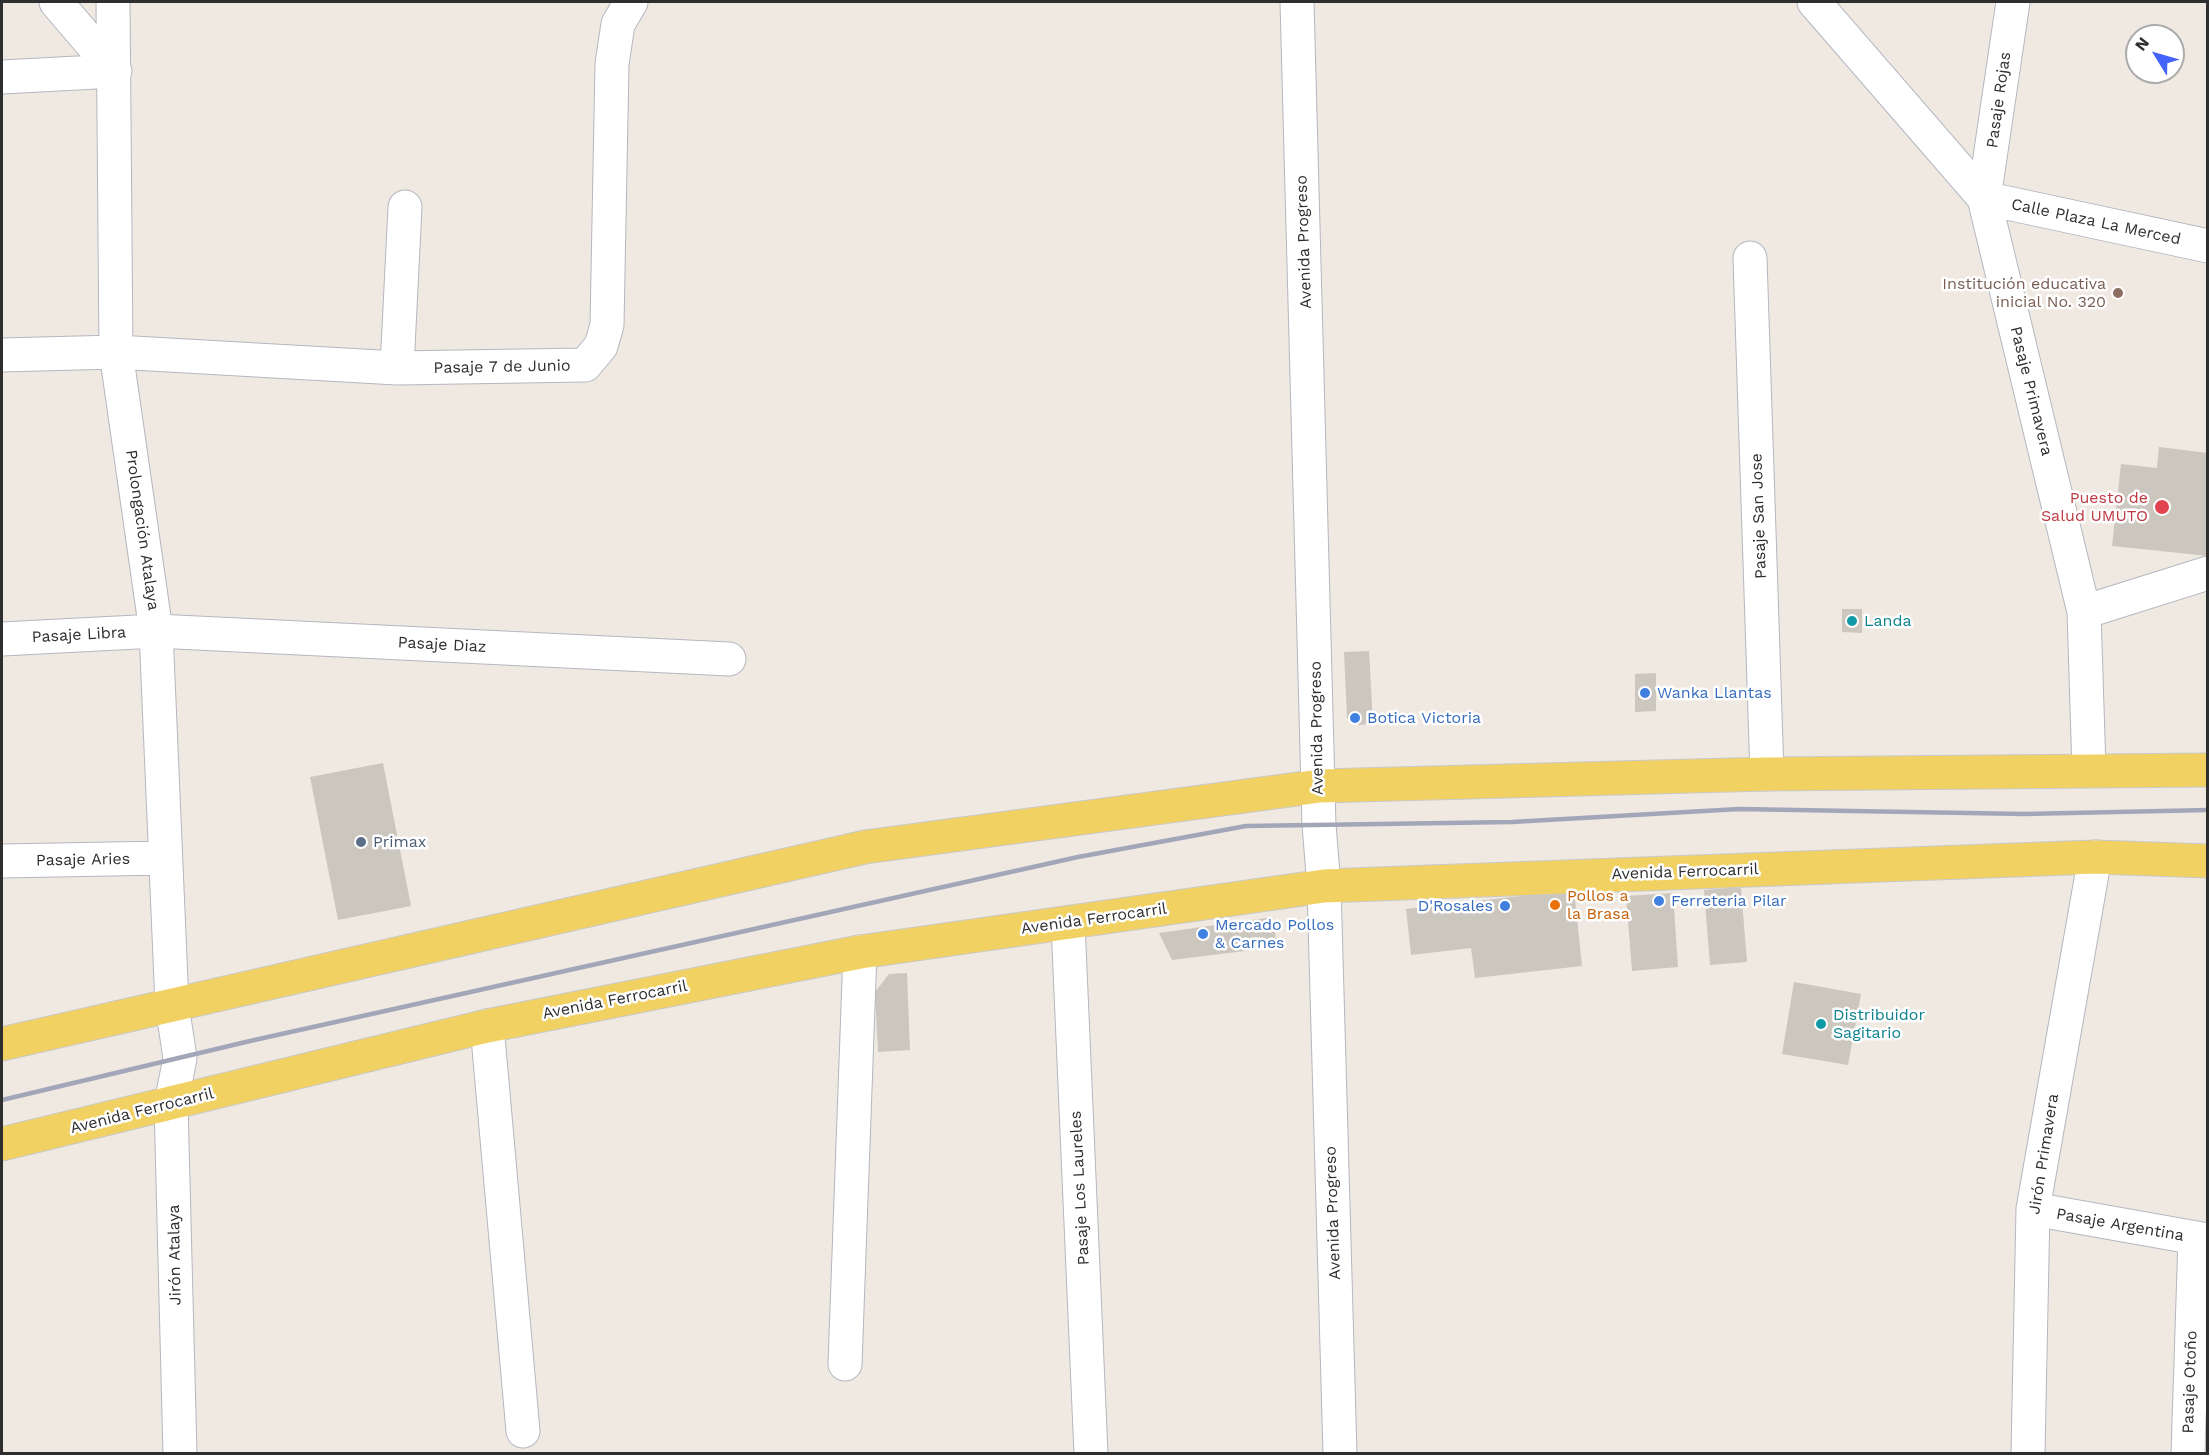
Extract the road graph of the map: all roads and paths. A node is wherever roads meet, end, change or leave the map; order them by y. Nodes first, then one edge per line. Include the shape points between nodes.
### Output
1 (56, 2) edge
2 (112, 2) edge
3 (631, 2) edge
4 (1297, 2) edge
5 (1814, 2) edge
6 (2013, 2) edge
7 (115, 71) junction
8 (2, 77) edge
9 (1984, 198) junction
10 (405, 207) dead end
11 (2208, 246) edge
12 (1750, 258) dead end
13 (116, 352) junction
14 (2, 355) edge
15 (397, 368) junction
16 (2208, 573) edge
17 (2084, 612) junction
18 (156, 631) junction
19 (2, 639) edge
20 (729, 659) dead end
21 (2089, 770) junction
22 (2208, 771) edge
23 (1767, 774) junction
24 (1320, 786) junction
25 (2096, 857) junction
26 (165, 858) junction
27 (2, 861) edge
28 (2208, 861) edge
29 (1324, 886) junction
30 (1068, 922) junction
31 (860, 952) junction
32 (172, 1005) junction
33 (486, 1026) junction
34 (2, 1044) edge
35 (180, 1058) joint
36 (171, 1104) junction
37 (2, 1144) edge
38 (2033, 1209) junction
39 (2201, 1239) edge
40 (845, 1364) dead end
41 (523, 1431) dead end
42 (180, 1454) edge
43 (1091, 1454) edge
44 (1340, 1454) edge
45 (2028, 1454) edge
46 (2188, 1454) edge

1 - 7 street
2 - 7 street, Prolongación Atalaya
3 - 15 street, Pasaje 7 de Junio via 618,24 612,64 607,325 601,346 585,365
4 - 24 street, Avenida Progreso
5 - 9 street, Pasaje Primavera
6 - 9 street, Pasaje Rojas
7 - 8 street
7 - 13 street, Prolongación Atalaya
9 - 11 street, Calle Plaza La Merced
9 - 17 street, Pasaje Primavera
10 - 15 street
12 - 23 street, Pasaje San Jose
13 - 14 street, Pasaje 7 de Junio
13 - 15 street, Pasaje 7 de Junio
13 - 18 street, Prolongación Atalaya
16 - 17 street
17 - 21 street, Pasaje Primavera
18 - 19 street, Pasaje Libra
18 - 20 street, Pasaje Diaz
18 - 26 street, Prolongación Atalaya
21 - 22 main road
21 - 23 main road
23 - 24 main road
24 - 29 street, Avenida Progreso
24 - 32 main road via 865,847
25 - 28 main road, Avenida Ferrocarril
25 - 29 main road, Avenida Ferrocarril
25 - 38 street, Jirón Primavera
26 - 27 street, Pasaje Aries
26 - 32 street, Prolongación Atalaya
29 - 30 main road, Avenida Ferrocarril
29 - 44 street, Avenida Progreso
30 - 31 main road, Avenida Ferrocarril
30 - 43 street, Pasaje Los Laureles
31 - 33 main road, Avenida Ferrocarril
31 - 40 street
32 - 34 main road
32 - 35 street, Prolongación Atalaya
33 - 36 main road, Avenida Ferrocarril
33 - 41 street
35 - 36 street, Jirón Atalaya
36 - 37 main road, Avenida Ferrocarril
36 - 42 street, Jirón Atalaya
38 - 39 street, Pasaje Argentina
38 - 45 street, Jirón Primavera
39 - 46 street, Pasaje Otoño

